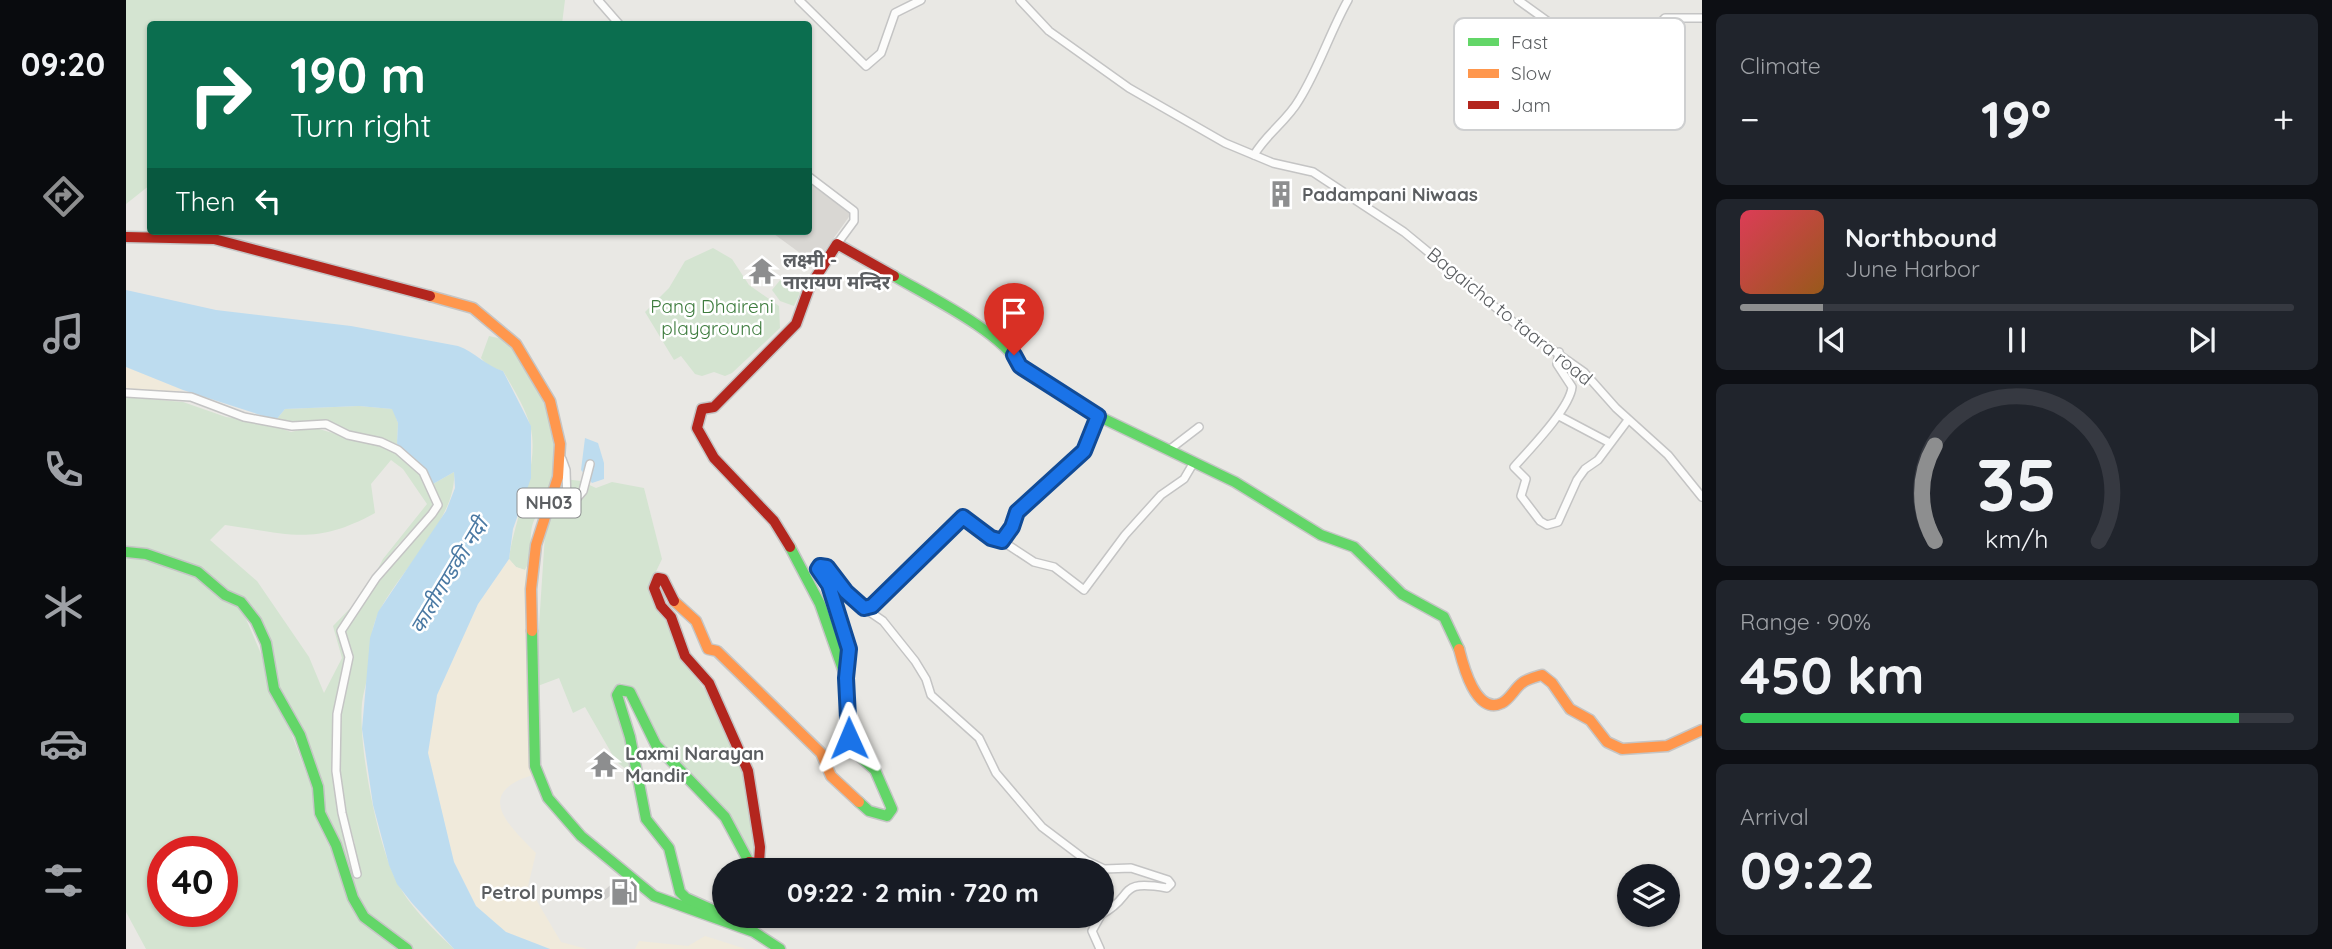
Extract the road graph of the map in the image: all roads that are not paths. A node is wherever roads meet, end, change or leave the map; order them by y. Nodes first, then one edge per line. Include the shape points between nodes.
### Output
1 (597, 0) edge
2 (799, 0) edge
3 (921, 0) edge
4 (1020, 0) edge
5 (1348, 0) edge
6 (1517, 0) edge
7 (1543, 18) edge
8 (1665, 18) edge
9 (1685, 18) edge
10 (615, 21) edge
11 (1254, 155) junction
12 (812, 179) edge
13 (126, 237) edge
14 (837, 244) junction
15 (1559, 352) junction
16 (126, 393) edge
17 (1098, 416) junction
18 (1559, 416) junction
19 (1628, 420) junction
20 (1199, 427) dead end
21 (1610, 443) junction
22 (561, 444) junction
23 (1169, 450) junction
24 (1194, 462) junction
25 (590, 464) dead end
26 (1702, 497) edge
27 (1002, 541) junction
28 (126, 552) edge
29 (864, 608) junction
30 (846, 678) junction
31 (1702, 730) edge
32 (746, 858) edge
33 (759, 858) edge
34 (1083, 858) edge
35 (1114, 869) edge
36 (357, 874) dead end
37 (1114, 908) edge
38 (712, 909) edge
39 (712, 917) edge
40 (744, 928) edge
41 (1093, 928) edge
42 (407, 949) edge
43 (780, 949) edge
44 (1100, 949) edge

1 - 10 street
2 - 3 street via 866,66 881,53 895,13
4 - 11 street, Bagaicha to taara road via 1049,31 1129,88 1202,132
5 - 11 street via 1299,100
6 - 7 street
8 - 9 street
11 - 15 street, Bagaicha to taara road via 1313,172 1343,191 1404,232 1517,325
12 - 14 street via 854,212 854,221
13 - 22 main road, NH03 via 228,242 473,308 516,344 550,401
14 - 17 main road via 942,303 1014,355 1020,366
14 - 30 main road via 808,288 796,324 714,407 702,409 697,428 714,458 756,499 788,544 820,604
15 - 18 street via 1558,368 1572,387
15 - 19 street, Bagaicha to taara road
16 - 36 street via 191,397 244,417 292,426 326,424 348,435 381,442 418,467 436,496 438,505 432,514 376,578 341,631 349,657 337,714 336,771
17 - 23 main road
17 - 27 street via 1084,451 1017,512
18 - 21 street
18 - 21 street via 1514,467 1526,479 1521,496 1540,521 1558,522 1577,480
19 - 21 street
19 - 26 street, Bagaicha to taara road via 1668,455
20 - 23 street
22 - 25 street via 567,502 578,499
22 - 39 main road, NH03 via 558,477 536,545 531,589 536,766 548,798 566,823 637,884 673,905
23 - 24 main road
24 - 27 street via 1184,479 1148,509 1084,590 1054,567 1034,562
24 - 31 main road via 1329,539 1354,548 1402,594 1444,617 1456,638 1465,673 1480,698 1502,704 1523,682 1542,675 1570,709 1590,720 1607,742 1622,749 1667,746
27 - 29 street via 963,517 888,593
28 - 42 main road via 198,572 225,596 241,602 256,621 274,689 300,735 318,787 320,813 353,898 365,917
29 - 30 street via 827,567 820,566 849,649
29 - 34 street via 883,621 915,661 931,695 979,738 996,773 1042,827
30 - 33 main road via 849,738 857,754 875,769 892,809 887,816 869,811 831,776 821,753 718,651 708,649 696,621 673,600 663,579 655,581 658,600 671,617 685,656 709,683 748,771
32 - 38 main road via 725,817 656,745 630,692 620,690 617,695 649,825 669,848 680,892
35 - 37 street via 1137,870 1171,884 1167,888 1129,888
40 - 43 main road, NH03
41 - 44 street

